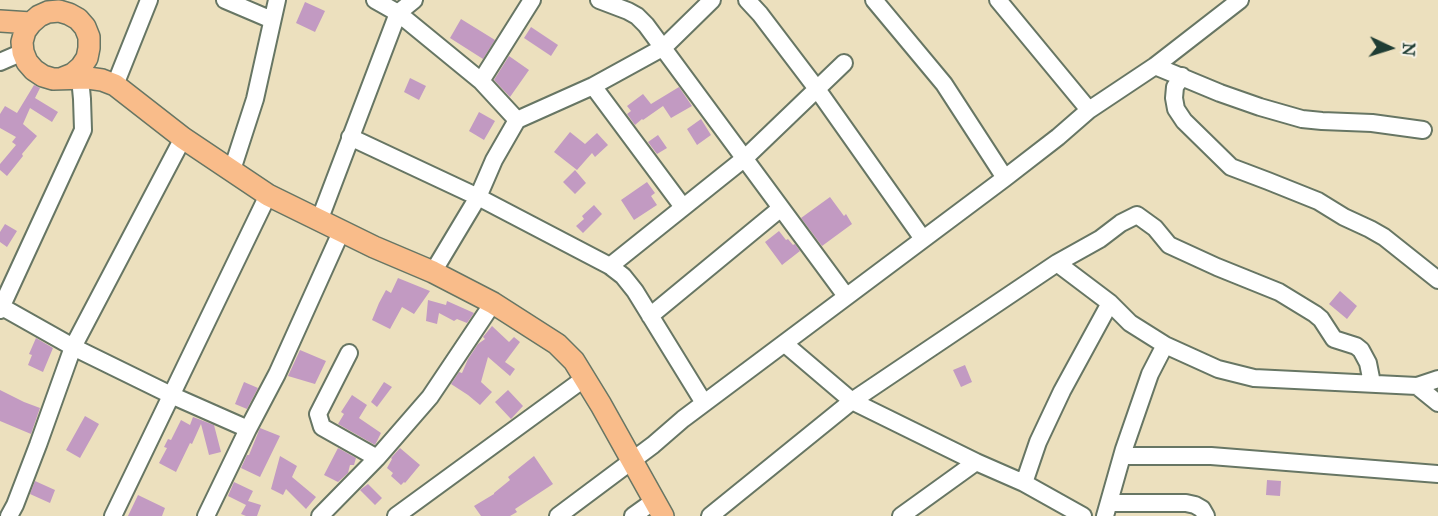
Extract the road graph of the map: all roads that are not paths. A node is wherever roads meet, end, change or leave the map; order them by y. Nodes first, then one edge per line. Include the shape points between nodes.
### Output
1 (149, 0) edge
2 (225, 0) edge
3 (277, 0) edge
4 (375, 0) edge
5 (414, 0) edge
6 (532, 0) edge
7 (598, 0) edge
8 (712, 0) edge
9 (747, 0) edge
10 (874, 0) edge
11 (998, 0) edge
12 (1240, 0) edge
13 (61, 5) edge
14 (398, 13) junction
15 (272, 20) junction
16 (0, 23) edge
17 (89, 37) junction
18 (25, 39) junction
19 (664, 47) junction
20 (0, 62) edge
21 (844, 63) dead end
22 (1155, 66) junction
23 (1182, 76) junction
24 (72, 78) junction
25 (481, 81) junction
26 (115, 85) junction
27 (593, 86) junction
28 (817, 89) junction
29 (1089, 110) junction
30 (517, 120) junction
31 (1423, 130) dead end
32 (350, 137) junction
33 (183, 138) junction
34 (745, 158) junction
35 (232, 170) junction
36 (1005, 178) junction
37 (268, 195) junction
38 (478, 196) junction
39 (683, 207) junction
40 (781, 208) junction
41 (319, 221) junction
42 (341, 231) junction
43 (923, 239) junction
44 (1057, 264) junction
45 (610, 266) junction
46 (433, 272) junction
47 (1438, 280) edge
48 (846, 296) junction
49 (494, 303) junction
50 (1110, 303) junction
51 (1, 309) edge
52 (650, 316) junction
53 (785, 344) junction
54 (1165, 345) junction
55 (73, 347) junction
56 (349, 353) dead end
57 (585, 378) junction
58 (1438, 379) edge
59 (1372, 383) junction
60 (1417, 386) junction
61 (171, 395) junction
62 (852, 401) junction
63 (704, 403) junction
64 (1438, 403) edge
65 (248, 429) junction
66 (1122, 456) junction
67 (376, 458) junction
68 (632, 461) junction
69 (976, 462) junction
70 (1438, 474) edge
71 (1024, 483) junction
72 (658, 508) edge
73 (1107, 509) edge
74 (9, 516) edge
75 (113, 516) edge
76 (206, 516) edge
77 (320, 516) edge
78 (396, 516) edge
79 (558, 516) edge
80 (633, 516) edge
81 (710, 516) edge
82 (901, 516) edge
83 (1083, 516) edge
84 (1206, 516) edge

1 - 26 street
2 - 15 street
3 - 15 street
4 - 14 street
5 - 14 street
6 - 25 street
7 - 19 street via 637,16
8 - 19 street
9 - 28 street
10 - 36 street via 944,84
11 - 29 street
12 - 22 street
13 - 17 main road via 85,27
13 - 18 main road via 39,16
14 - 25 street
14 - 32 street
15 - 35 street via 255,99
16 - 18 main road
17 - 24 main road via 87,58
17 - 26 main road
18 - 20 street
18 - 24 main road via 27,62 34,70 53,79
19 - 27 street
19 - 34 street
21 - 28 street
22 - 23 street
22 - 29 street
23 - 31 street via 1260,107 1302,118
23 - 47 street via 1175,87 1176,109 1231,167 1317,201 1370,229
24 - 26 main road
24 - 51 street via 82,99 83,130
25 - 30 street
26 - 33 main road
27 - 30 street
27 - 39 street
28 - 34 street
28 - 43 street
29 - 36 street
30 - 38 street
32 - 38 street
32 - 41 street
33 - 35 main road
33 - 55 street
34 - 39 street
34 - 40 street
35 - 37 main road
36 - 43 street
37 - 41 main road
37 - 61 street
38 - 45 street
38 - 46 street
39 - 45 street
40 - 48 street
40 - 52 street
41 - 42 main road
42 - 46 main road
42 - 65 street
43 - 48 street
44 - 50 street
44 - 59 street via 1137,215 1169,245 1280,292 1315,314 1334,339 1361,350
44 - 62 street
45 - 52 street via 635,291
46 - 49 main road
48 - 53 street
49 - 57 main road via 557,344
49 - 67 street via 430,397
50 - 54 street via 1130,323
50 - 71 street via 1062,391
51 - 55 street
52 - 63 street
53 - 62 street
53 - 63 street
54 - 59 street via 1218,369 1254,378
54 - 66 street via 1150,374
55 - 61 street
55 - 74 street
56 - 67 street via 318,414 322,426
57 - 68 main road
57 - 78 street
58 - 60 street
59 - 60 street
60 - 64 street
61 - 65 street
61 - 75 street
62 - 69 street
62 - 81 street
63 - 68 street
65 - 76 street
66 - 70 street via 1211,456
66 - 73 street
67 - 77 street
68 - 72 main road
68 - 79 street
69 - 71 street
69 - 82 street
71 - 83 street
72 - 80 street
73 - 84 street via 1186,503 1202,509

